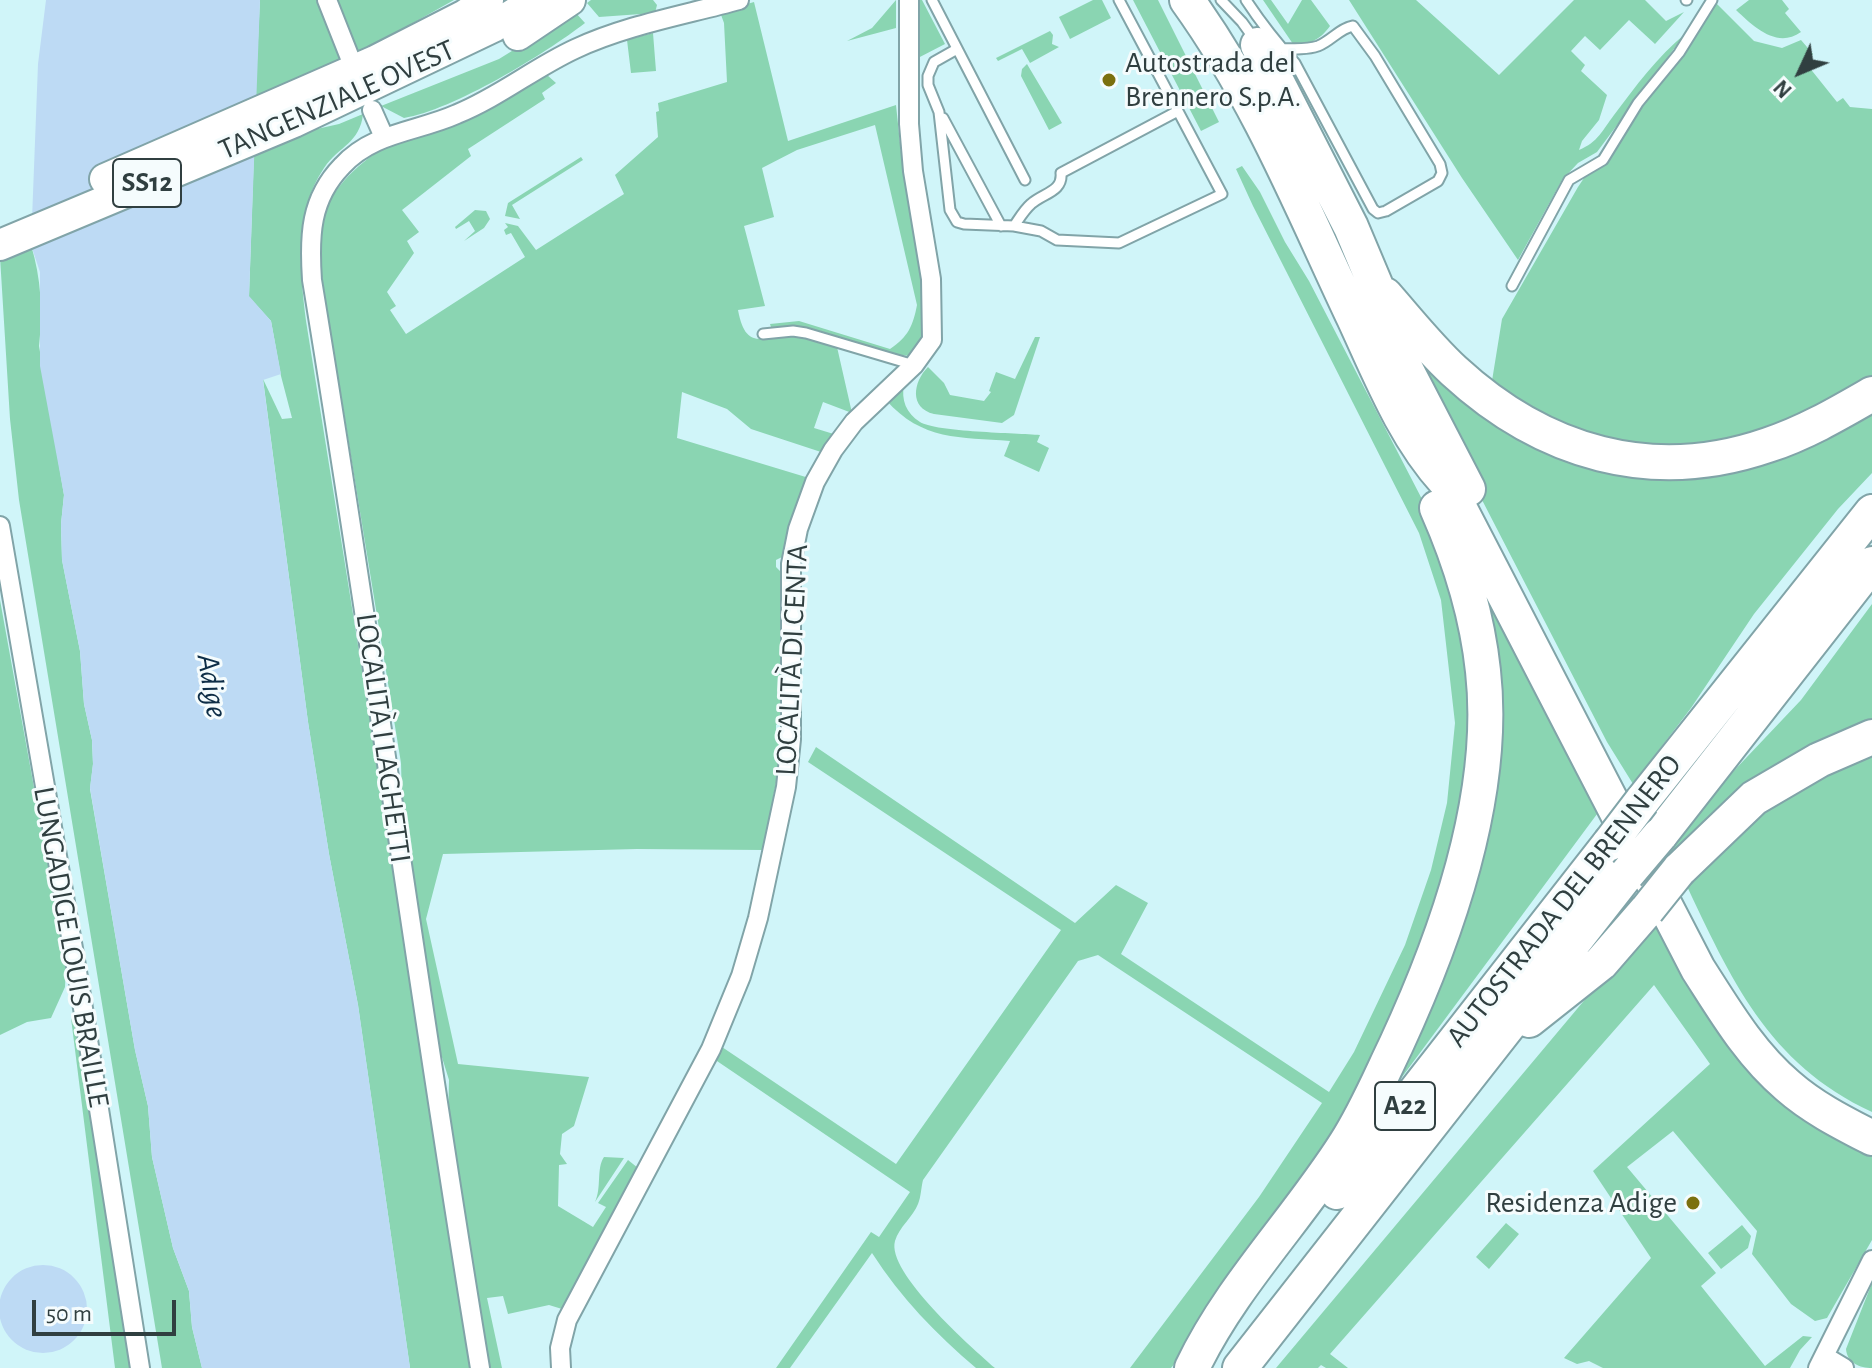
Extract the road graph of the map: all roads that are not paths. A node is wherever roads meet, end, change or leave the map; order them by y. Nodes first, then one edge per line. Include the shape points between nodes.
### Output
1 (327, 0) edge
2 (536, 0) edge
3 (570, 0) edge
4 (739, 0) edge
5 (909, 0) edge
6 (932, 0) edge
7 (1119, 0) edge
8 (1188, 0) edge
9 (1221, 0) edge
10 (1246, 0) edge
11 (1712, 0) edge
12 (478, 5) edge
13 (1270, 47) junction
14 (957, 49) junction
15 (350, 58) dead end
16 (372, 110) dead end
17 (1178, 111) junction
18 (939, 112) junction
19 (293, 114) junction
20 (384, 137) junction
21 (1025, 180) dead end
22 (0, 224) edge
23 (1001, 226) junction
24 (1014, 226) junction
25 (0, 245) edge
26 (1375, 284) junction
27 (1512, 286) dead end
28 (763, 334) dead end
29 (914, 365) junction
30 (1872, 394) edge
31 (1424, 458) junction
32 (1872, 512) edge
33 (0, 526) edge
34 (0, 536) edge
35 (1872, 564) edge
36 (1872, 737) edge
37 (1488, 1052) junction
38 (1872, 1119) edge
39 (1872, 1138) edge
40 (1872, 1260) edge
41 (1821, 1362) edge
42 (140, 1368) edge
43 (480, 1368) edge
44 (561, 1368) edge
45 (1192, 1368) edge
46 (1200, 1368) edge
47 (1240, 1368) edge
48 (1844, 1368) edge

1 - 15 street
2 - 19 highway, TANGENZIALE OVEST / SS12 via 417,66
3 - 19 highway via 498,48 465,63 356,104
4 - 20 street, LOCALITÀ I LAGHETTI via 594,41 466,111
5 - 29 street, LOCALITÀ DI CENTA via 913,171 933,305 932,340
6 - 14 lane
7 - 17 lane
8 - 31 highway via 1208,62 1276,196 1332,273
9 - 13 lane
10 - 13 lane via 1273,39
11 - 27 lane via 1603,160 1569,180
12 - 19 highway, TANGENZIALE OVEST / SS12 via 375,61
13 - 13 lane via 1295,63 1373,209 1382,213 1438,181 1440,164 1353,26 1318,46
13 - 26 highway
14 - 18 lane via 934,62 928,76
14 - 21 lane
16 - 20 street
17 - 24 lane via 1061,173 1059,186 1031,204
17 - 24 lane via 1222,194 1119,243 1057,240
18 - 23 lane
18 - 23 lane via 952,216 964,224
19 - 22 highway, TANGENZIALE OVEST / SS12
19 - 25 highway, TANGENZIALE OVEST / SS12
20 - 43 street, LOCALITÀ I LAGHETTI via 342,165 315,206 309,240 312,280
23 - 24 lane
26 - 30 highway via 1454,371 1490,400 1550,438 1608,456 1707,460 1740,453 1794,435
26 - 38 highway via 1399,356 1732,993 1801,1075
28 - 29 lane via 806,333
29 - 44 street, LOCALITÀ DI CENTA via 854,422 833,450 798,529 791,564 791,739 758,918 711,1049 567,1320
31 - 39 highway via 1446,482 1663,905 1730,1020 1789,1087
31 - 45 highway via 1430,493 1465,579 1484,673 1484,731 1469,839 1440,941 1369,1103 1298,1213 1209,1331
32 - 46 highway, AUTOSTRADA DEL BRENNERO / A22, bridge
33 - 34 street, LUNGADIGE LOUIS BRAILLE
34 - 42 street, LUNGADIGE LOUIS BRAILLE
35 - 37 highway, AUTOSTRADA DEL BRENNERO / A22, bridge
36 - 37 highway, bridge via 1754,798 1679,870 1601,963
37 - 47 highway, AUTOSTRADA DEL BRENNERO / A22
40 - 41 street
41 - 48 street

